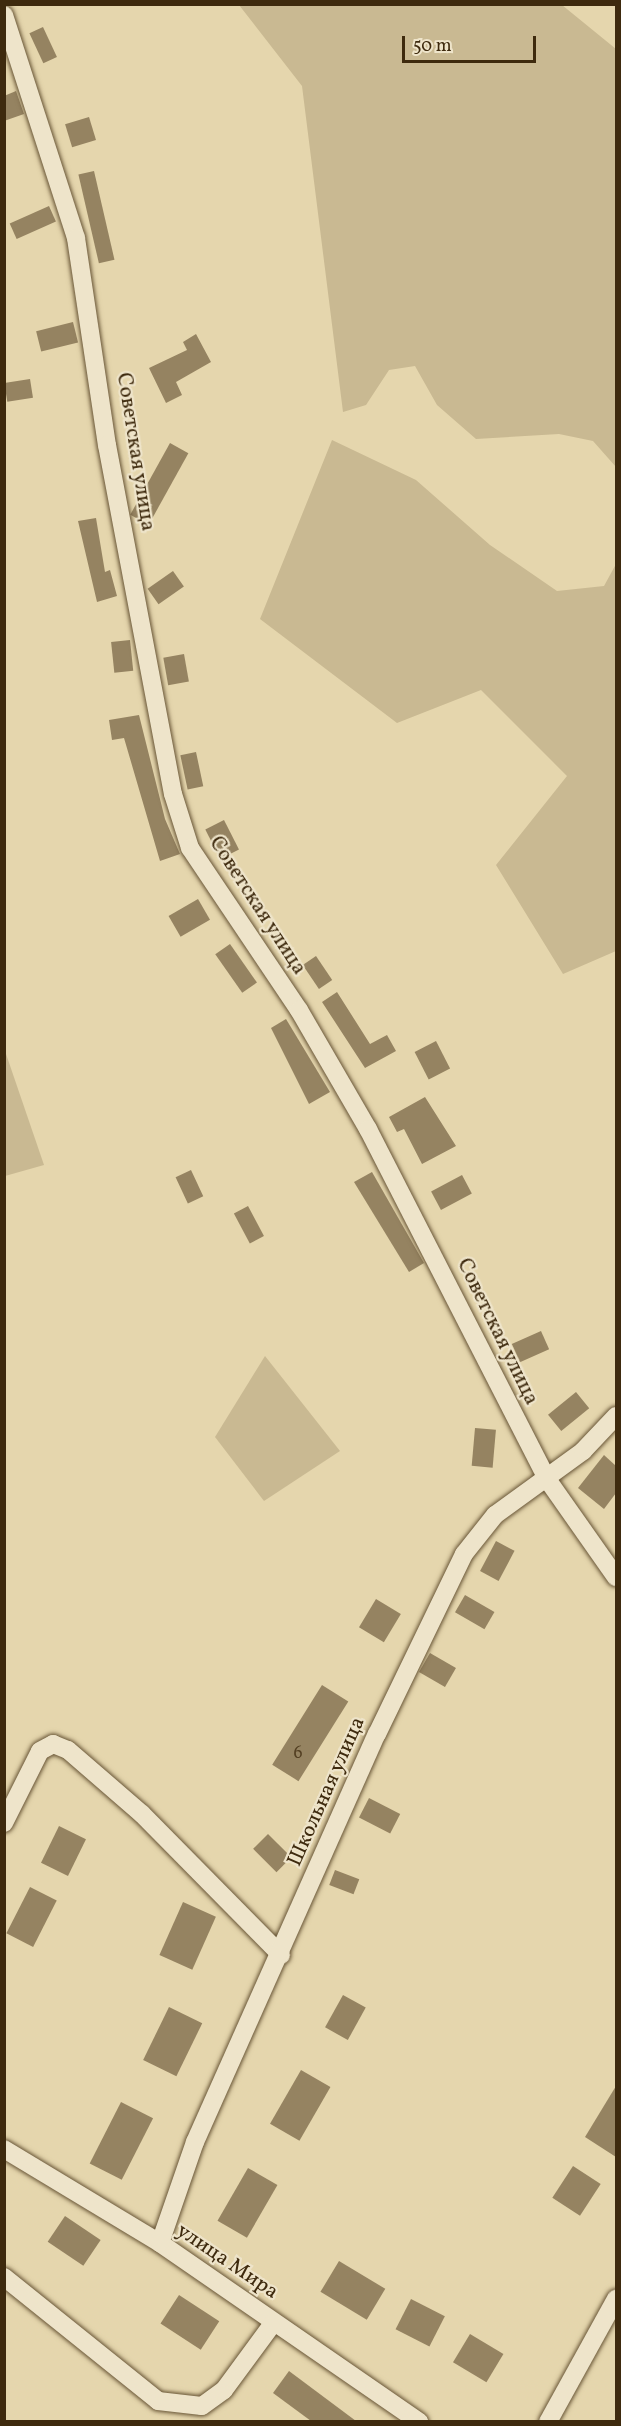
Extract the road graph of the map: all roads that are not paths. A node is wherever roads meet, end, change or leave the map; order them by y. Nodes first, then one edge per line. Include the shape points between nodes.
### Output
1 (4, 15) edge
2 (616, 1416) edge
3 (547, 1479) junction
4 (616, 1577) edge
5 (4, 1823) edge
6 (281, 1955) junction
7 (4, 2149) edge
8 (159, 2243) junction
9 (4, 2277) edge
10 (616, 2299) edge
11 (274, 2322) junction
12 (419, 2421) edge
13 (548, 2421) edge

1 - 3 street, Советская улица via 76,238 112,468 173,794 190,848 299,1010 368,1129
2 - 3 street, Школьная улица
3 - 4 street, Советская улица
3 - 6 street, Школьная улица via 495,1515 464,1554 377,1734
5 - 6 street via 40,1751 53,1744 68,1750 142,1814
6 - 8 street, Школьная улица via 195,2142
7 - 8 street, улица Мира
8 - 11 street, улица Мира
9 - 11 street via 158,2401 202,2406 224,2390
10 - 13 street
11 - 12 street, улица Мира

